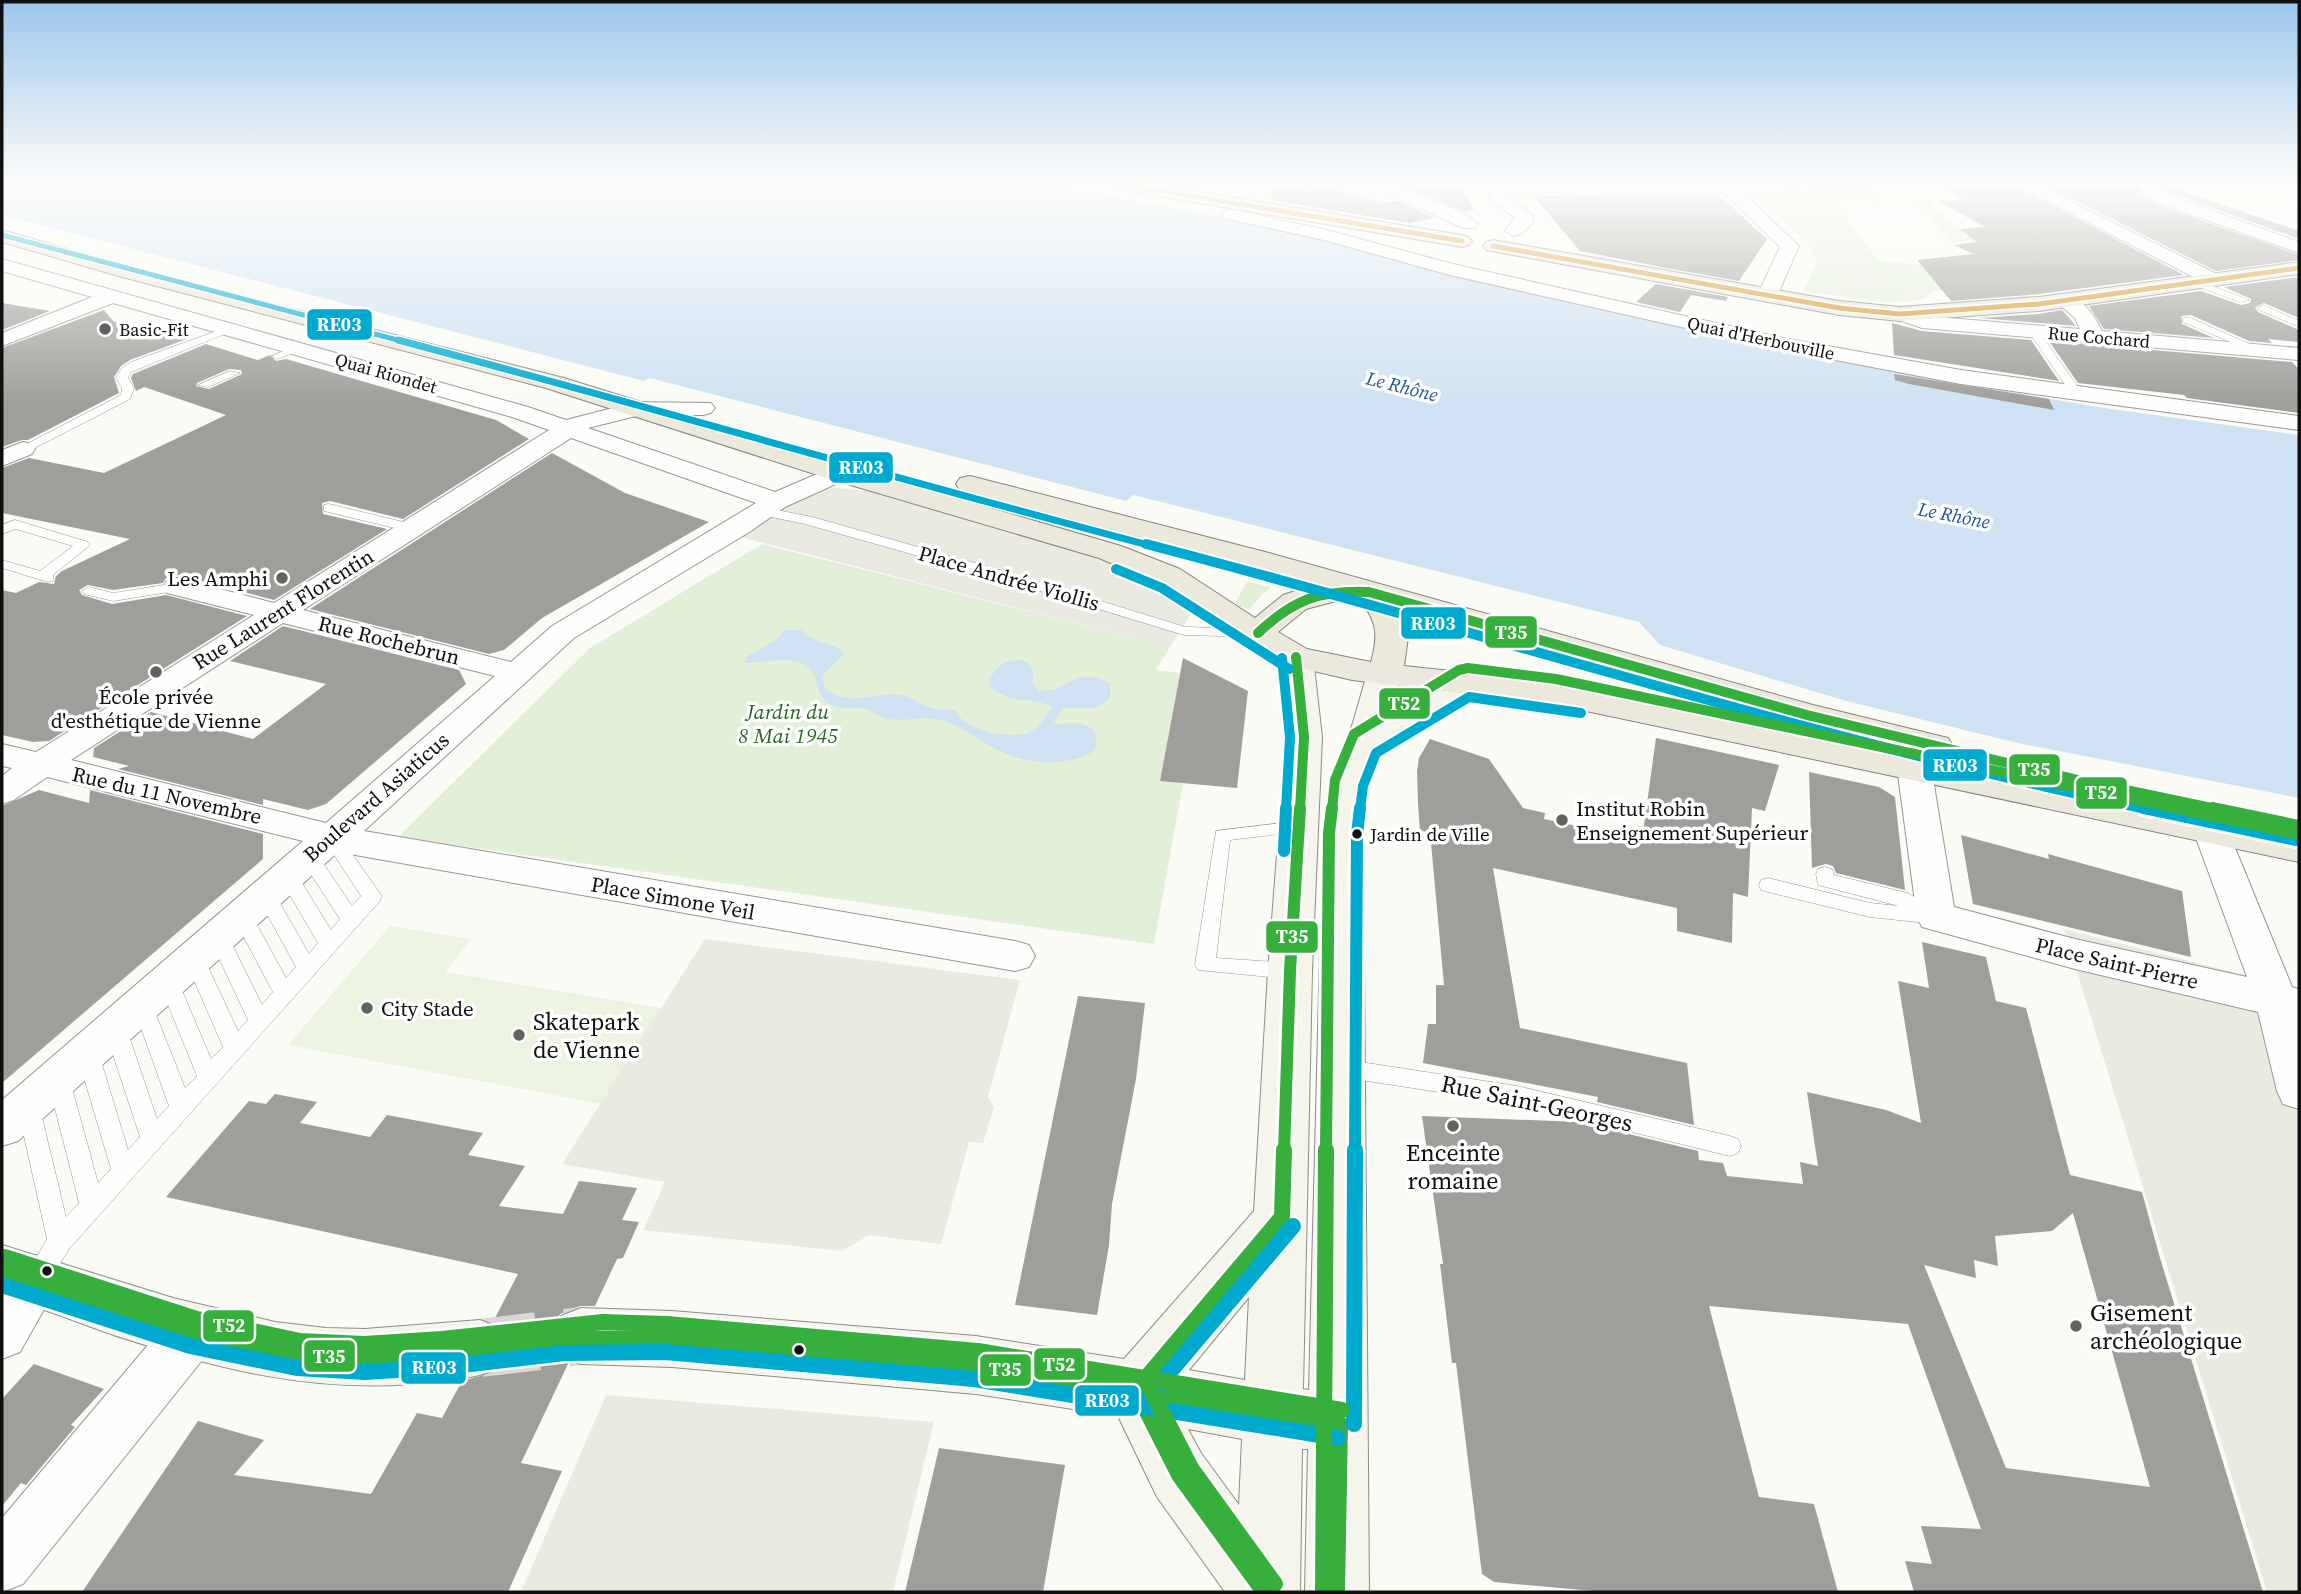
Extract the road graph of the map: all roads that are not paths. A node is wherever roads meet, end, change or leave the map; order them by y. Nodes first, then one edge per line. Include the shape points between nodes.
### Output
1 (75, 257) edge
2 (138, 257) edge
3 (1410, 257) edge
4 (1461, 257) edge
5 (1557, 257) edge
6 (1785, 257) edge
7 (2160, 257) edge
8 (2, 265) edge
9 (1450, 268) junction
10 (2299, 268) edge
11 (2203, 280) junction
12 (112, 296) junction
13 (1767, 296) junction
14 (2064, 300) junction
15 (2244, 300) dead end
16 (2263, 308) dead end
17 (1900, 314) junction
18 (2187, 320) dead end
19 (2298, 324) edge
20 (232, 329) junction
21 (2034, 332) junction
22 (2094, 337) junction
23 (2, 340) edge
24 (2258, 350) junction
25 (2299, 354) edge
26 (234, 373) dead end
27 (204, 385) dead end
28 (2076, 393) junction
29 (703, 408) junction
30 (636, 409) junction
31 (2299, 423) edge
32 (566, 429) junction
33 (12, 454) edge
34 (840, 473) junction
35 (769, 506) junction
36 (329, 509) dead end
37 (411, 528) junction
38 (2, 530) edge
39 (2, 564) edge
40 (177, 587) joint
41 (89, 591) dead end
42 (1369, 592) junction
43 (276, 613) junction
44 (1258, 633) junction
45 (1296, 657) junction
46 (518, 673) junction
47 (1384, 674) junction
48 (1466, 682) junction
49 (1365, 743) junction
50 (2, 755) edge
51 (40, 765) junction
52 (1914, 767) junction
53 (2, 792) edge
54 (2299, 826) edge
55 (1298, 827) junction
56 (2211, 830) junction
57 (2299, 848) edge
58 (1825, 874) dead end
59 (1768, 886) dead end
60 (1936, 917) junction
61 (351, 920) junction
62 (329, 944) junction
63 (1014, 956) dead end
64 (307, 969) junction
65 (1290, 971) junction
66 (174, 974) edge
67 (284, 994) junction
68 (2288, 1002) edge
69 (259, 1021) junction
70 (235, 1049) junction
71 (1341, 1068) junction
72 (208, 1077) junction
73 (2299, 1091) edge
74 (181, 1108) junction
75 (152, 1139) junction
76 (1730, 1146) dead end
77 (124, 1171) junction
78 (92, 1206) junction
79 (1282, 1217) junction
80 (33, 1264) edge
81 (192, 1331) junction
82 (2, 1334) edge
83 (581, 1336) tunnel mouth
84 (480, 1348) tunnel mouth
85 (1136, 1390) junction
86 (1273, 1415) junction
87 (1340, 1424) junction
88 (2, 1563) edge
89 (1266, 1592) edge
90 (1337, 1592) edge

1 - 30 main road via 450,354
2 - 29 main road
3 - 9 street, Quai d'Herbouville
4 - 9 street
5 - 13 main road
6 - 13 street
7 - 11 street
8 - 12 street, Quai Riondet
9 - 28 street, Quai d'Herbouville via 1783,344
10 - 11 main road
11 - 14 main road
11 - 15 lane
12 - 20 street, Quai Riondet
12 - 23 street
13 - 17 main road
14 - 17 main road
14 - 22 street via 2084,315
16 - 19 lane
17 - 21 street, Rue Cochard via 1922,322
18 - 24 lane
20 - 32 street, Quai Riondet via 287,352 520,412
20 - 33 lane via 135,364 122,378 128,388 126,397
21 - 22 street, Rue Cochard
21 - 28 lane
22 - 24 street, Rue Cochard
24 - 25 street, Rue Cochard
26 - 27 lane
28 - 31 street, Quai d'Herbouville
29 - 30 street
29 - 42 main road
30 - 32 street via 584,419
30 - 34 main road
32 - 35 street, Quai Riondet
32 - 37 street, Rue Laurent Florentin
34 - 35 street
34 - 44 main road via 1140,563
35 - 44 lane, Place Andrée Viollis via 1184,631
35 - 46 street, Boulevard Asiaticus via 564,632
36 - 37 lane
37 - 43 street, Rue Laurent Florentin
38 - 39 lane via 15,524 83,545 45,577
40 - 41 lane via 113,597
40 - 43 street, Rue Rochebrun
42 - 44 main road via 1331,591 1306,597 1271,618
42 - 47 main road via 1388,611 1393,625 1395,638
42 - 54 main road via 1807,715 2078,780
43 - 46 street, Rue Rochebrun
43 - 51 street, Rue Laurent Florentin
44 - 45 main road
45 - 47 main road
45 - 55 main road via 1304,737
46 - 66 street, Boulevard Asiaticus
47 - 48 main road
47 - 49 main road
48 - 49 main road
48 - 52 main road via 1553,693
49 - 71 main road via 1349,783 1343,833
50 - 51 street, Rue du 11 Novembre
51 - 53 street, Rue Laurent Florentin
51 - 66 street, Rue du 11 Novembre via 297,826
52 - 56 main road
52 - 60 street
55 - 65 main road
55 - 65 lane via 1222,835 1205,965
56 - 57 main road
56 - 68 street
58 - 60 lane via 1825,880 1900,898
59 - 60 lane via 1870,910
60 - 68 street, Place Saint-Pierre
61 - 62 lane
61 - 66 lane
61 - 66 lane via 372,897
62 - 64 lane
62 - 66 lane
63 - 66 street, Place Simone Veil
64 - 66 lane
64 - 67 lane
65 - 79 main road
66 - 67 lane
66 - 69 lane
66 - 70 lane
66 - 72 lane
66 - 74 lane
66 - 75 lane
66 - 77 lane
66 - 78 lane
66 - 80 lane
67 - 69 lane
68 - 73 street
69 - 70 lane
70 - 72 lane
71 - 76 lane, Rue Saint-Georges via 1517,1095
71 - 87 main road
72 - 74 lane
74 - 75 lane
75 - 77 lane
77 - 78 lane
78 - 80 lane
79 - 85 main road
79 - 86 main road
80 - 81 main road via 119,1309
80 - 82 street
81 - 84 main road via 323,1357
81 - 88 street
83 - 85 main road via 685,1340 976,1365
85 - 86 main road
85 - 89 main road via 1179,1475
86 - 87 main road
86 - 89 main road
87 - 90 main road

